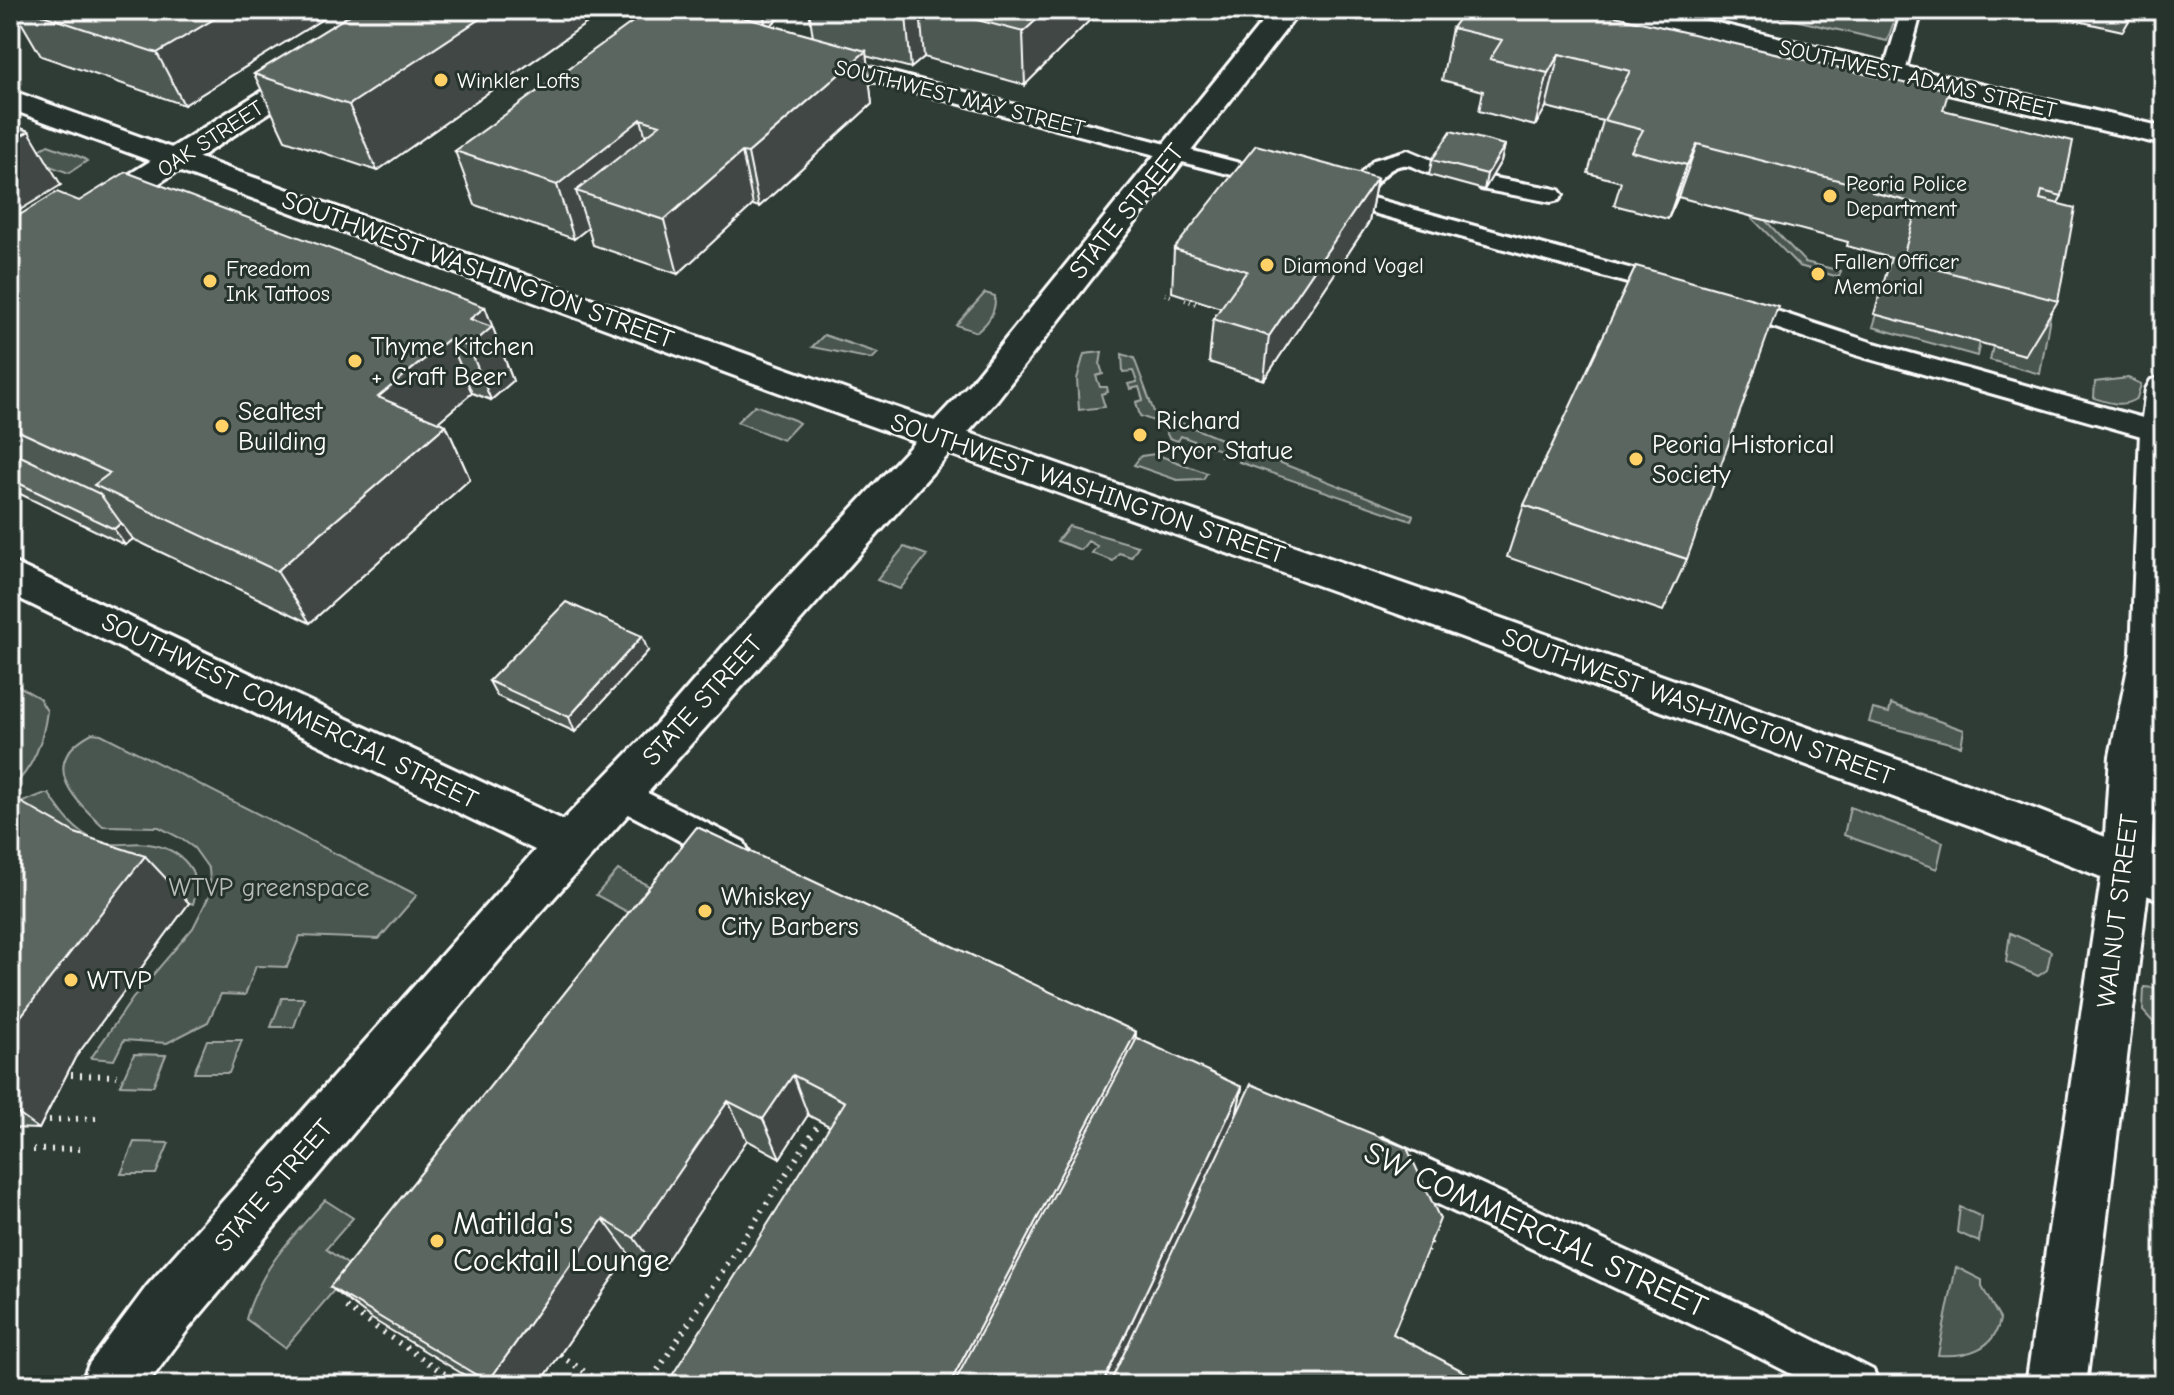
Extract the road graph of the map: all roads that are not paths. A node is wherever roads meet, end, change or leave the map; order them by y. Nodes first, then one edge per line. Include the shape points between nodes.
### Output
1 (410, 10) edge
2 (1287, 10) edge
3 (1625, 10) edge
4 (1912, 10) edge
5 (799, 55) edge
6 (1894, 72) junction
7 (10, 99) edge
8 (2164, 136) edge
9 (1175, 151) junction
10 (176, 159) junction
11 (1435, 162) edge
12 (1493, 178) edge
13 (1551, 195) dead end
14 (1349, 199) junction
15 (10, 264) edge
16 (2164, 389) edge
17 (2159, 432) junction
18 (943, 436) junction
19 (10, 576) edge
20 (618, 792) junction
21 (570, 845) junction
22 (734, 852) edge
23 (2146, 873) edge
24 (1346, 1140) edge
25 (110, 1385) edge
26 (1858, 1385) edge
27 (2056, 1385) edge

1 - 10 street, OAK STREET
2 - 9 street, STATE STREET
3 - 6 street, SOUTHWEST ADAMS STREET
4 - 6 lane
5 - 9 lane, SOUTHWEST MAY STREET
6 - 8 street, SOUTHWEST ADAMS STREET
7 - 10 street, SOUTHWEST WASHINGTON STREET
9 - 14 lane, SOUTHWEST MAY STREET
9 - 18 street, STATE STREET
10 - 15 street, OAK STREET
10 - 18 street, SOUTHWEST WASHINGTON STREET
11 - 14 lane via 1408,157 1382,165
12 - 13 lane via 1502,188
14 - 17 lane, SOUTHWEST MAY STREET via 1699,294 1865,349
16 - 17 street, WALNUT STREET
17 - 23 street, WALNUT STREET via 2152,653 2133,756
18 - 20 street, STATE STREET
18 - 23 street, SOUTHWEST WASHINGTON STREET via 1781,736
19 - 21 street, SOUTHWEST COMMERCIAL STREET
20 - 21 street, STATE STREET
20 - 22 lane
21 - 25 street, STATE STREET via 168,1307
23 - 27 street, WALNUT STREET
24 - 26 lane, SW COMMERCIAL STREET

